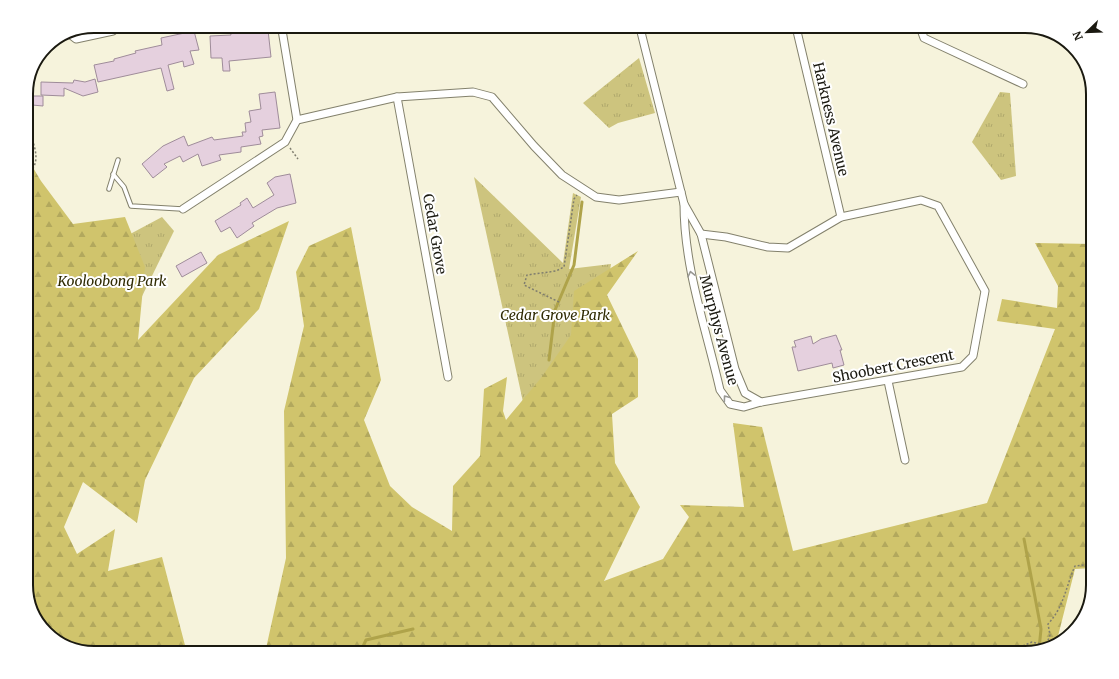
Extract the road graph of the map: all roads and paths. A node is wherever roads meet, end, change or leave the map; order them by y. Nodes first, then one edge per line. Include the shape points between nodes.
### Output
1 (104, 33) edge
2 (282, 33) edge
3 (641, 33) edge
4 (797, 33) edge
5 (922, 33) edge
6 (73, 37) edge
7 (1023, 84) dead end
8 (397, 97) junction
9 (297, 120) junction
10 (33, 142) edge
11 (285, 142) junction
12 (298, 158) dead end
13 (118, 160) dead end
14 (33, 166) edge
15 (113, 174) junction
16 (584, 188) junction
17 (109, 189) dead end
18 (680, 192) junction
19 (684, 204) junction
20 (183, 209) joint
21 (841, 217) junction
22 (701, 234) junction
23 (559, 302) dead end
24 (448, 377) dead end
25 (888, 381) junction
26 (761, 402) junction
27 (905, 460) dead end
28 (1086, 565) edge
29 (1049, 641) edge
30 (1041, 644) edge
31 (1022, 646) edge

1 - 6 street via 76,39
2 - 9 street
3 - 18 street, Murphys Avenue
4 - 21 street, Harkness Avenue
5 - 7 street via 924,38
8 - 9 street
8 - 16 street via 473,92 492,97 562,175
8 - 24 street, Cedar Grove
9 - 11 street
10 - 14 path via 36,149
11 - 12 path
11 - 20 street
13 - 15 lane
15 - 17 lane
15 - 20 lane via 124,187 131,206
16 - 18 street via 596,197 619,200
16 - 23 path via 574,199 564,267 556,271 527,275 524,285
18 - 19 street, Murphys Avenue
19 - 22 street, Murphys Avenue
26 -> 19 street, Murphys Avenue via 744,407 730,404 720,390 689,270
21 - 22 street, Shoobert Crescent via 788,248 768,247
21 - 25 street, Shoobert Crescent via 921,200 938,206 985,291 973,356 962,367
22 - 26 street, Murphys Avenue via 735,369 745,393
25 - 26 street, Shoobert Crescent
25 - 27 street
28 - 29 path via 1075,566 1066,596 1048,624
30 - 31 path via 1032,642

